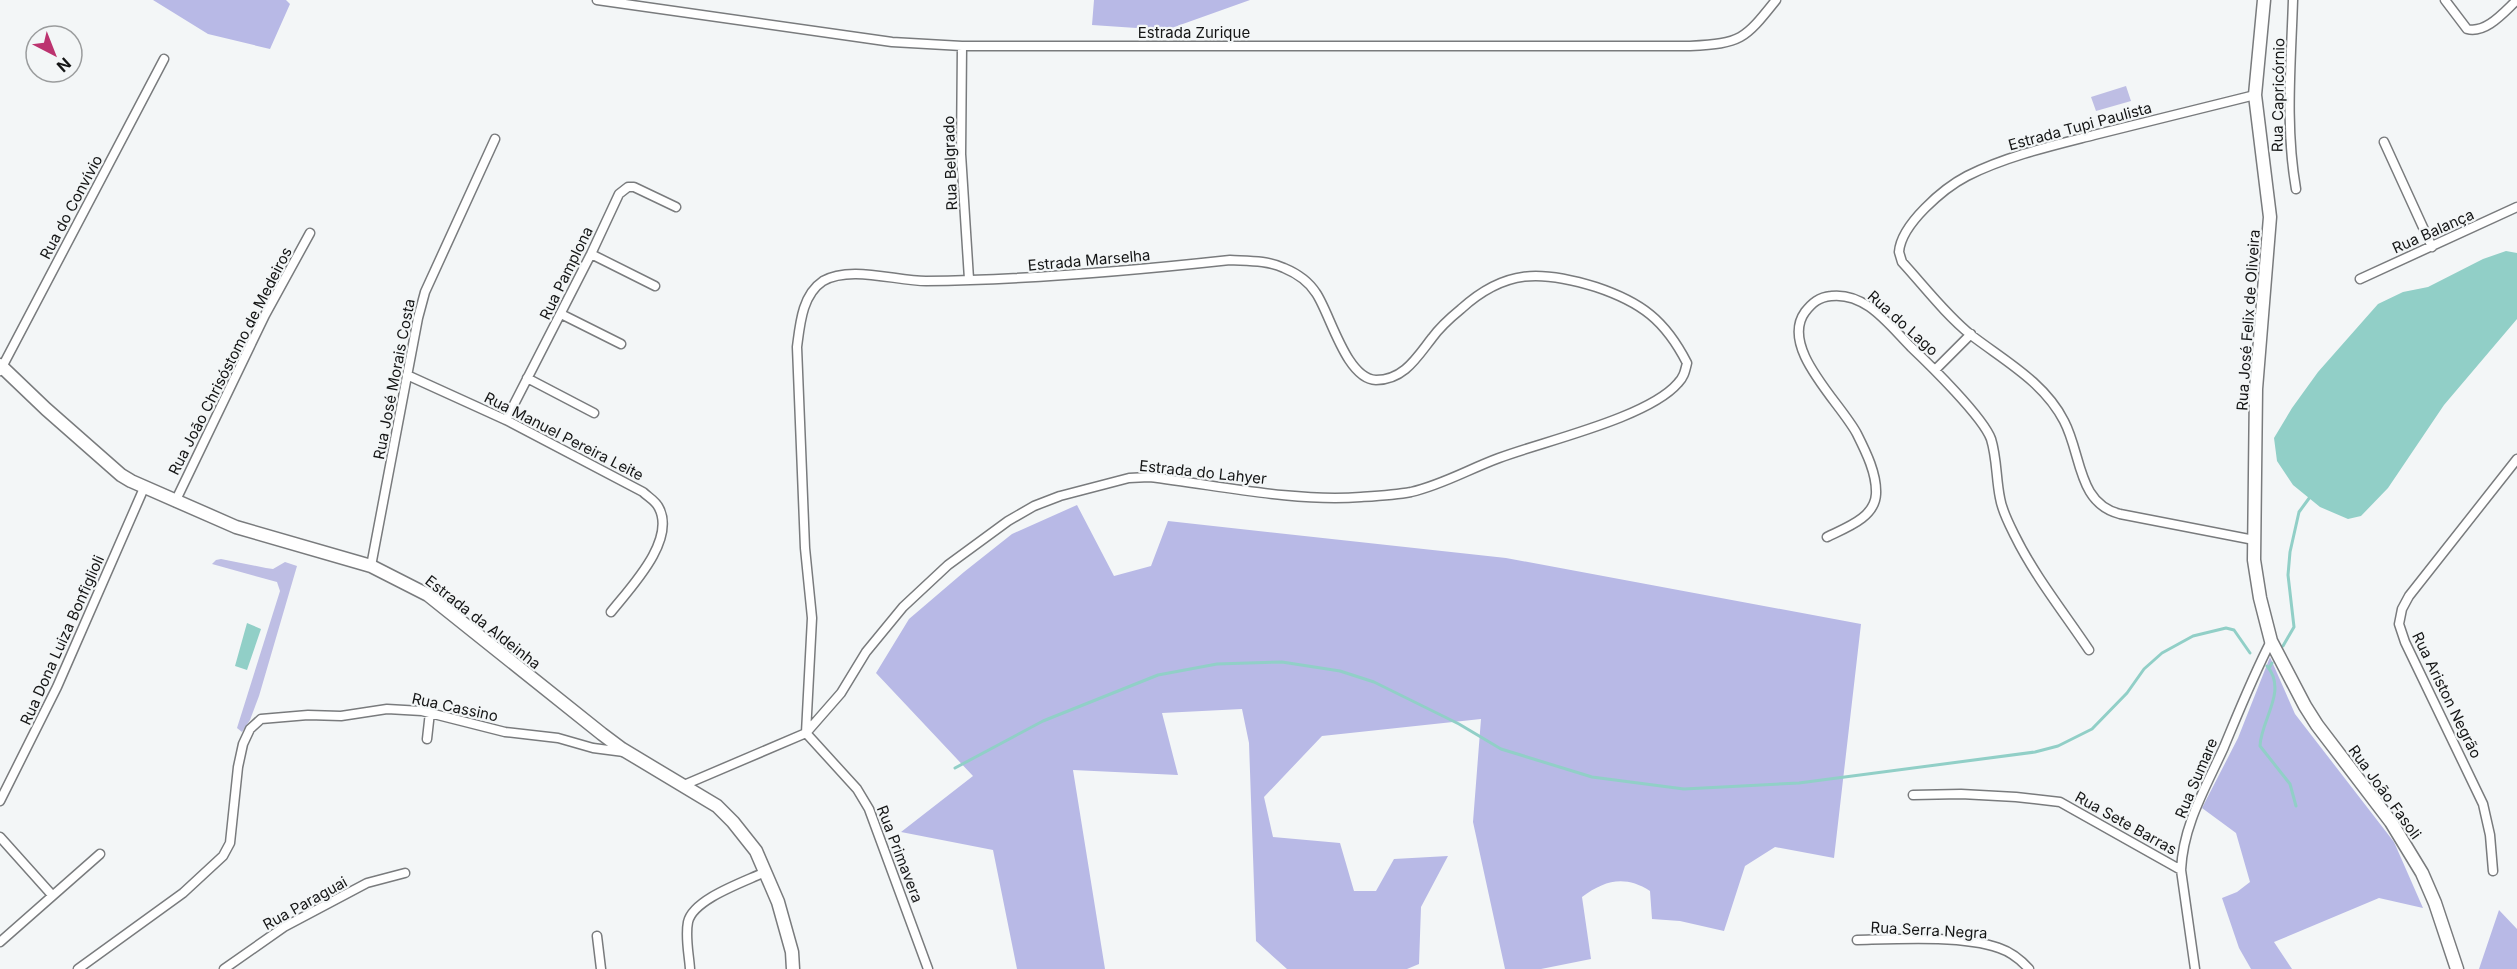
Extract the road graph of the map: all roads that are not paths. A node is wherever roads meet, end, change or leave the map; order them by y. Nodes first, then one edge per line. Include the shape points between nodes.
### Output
1 (597, 0) edge
2 (1776, 0) edge
3 (2264, 0) edge
4 (2294, 0) edge
5 (2445, 0) edge
6 (2517, 0) edge
7 (962, 46) junction
8 (164, 59) dead end
9 (2255, 95) junction
10 (495, 139) dead end
11 (2384, 142) dead end
12 (2296, 189) dead end
13 (676, 207) dead end
14 (2517, 207) edge
15 (310, 232) dead end
16 (2432, 246) junction
17 (591, 254) junction
18 (969, 279) junction
19 (2360, 279) dead end
20 (655, 286) dead end
21 (561, 314) junction
22 (1971, 334) junction
23 (621, 344) dead end
24 (1687, 363) joint
25 (1, 368) edge
26 (1935, 370) junction
27 (407, 375) junction
28 (527, 378) junction
29 (594, 413) dead end
30 (506, 420) junction
31 (2517, 459) edge
32 (144, 488) junction
33 (175, 502) junction
34 (1827, 537) dead end
35 (2254, 540) junction
36 (371, 566) junction
37 (611, 612) dead end
38 (2271, 641) junction
39 (2089, 650) dead end
40 (430, 712) junction
41 (806, 733) junction
42 (427, 739) dead end
43 (626, 752) junction
44 (684, 785) junction
45 (1913, 795) dead end
46 (0, 801) edge
47 (0, 837) edge
48 (100, 854) dead end
49 (2181, 870) junction
50 (2493, 871) dead end
51 (765, 872) junction
52 (405, 873) dead end
53 (52, 895) junction
54 (597, 936) dead end
55 (1857, 940) dead end
56 (0, 942) edge
57 (82, 968) edge
58 (224, 969) edge
59 (601, 969) edge
60 (690, 969) edge
61 (793, 969) edge
62 (928, 969) edge
63 (2029, 969) edge
64 (2195, 969) edge
65 (2457, 969) edge

1 - 7 street, Estrada Zurique via 892,42
2 - 7 street, Estrada Zurique via 1759,21 1727,44
3 - 9 street, Rua José Felix de Oliveira
4 - 12 street, Rua Capricórnio via 2289,124
5 - 6 street via 2467,29 2477,30
7 - 18 street, Rua Belgrado via 961,154
8 - 25 street, Rua do Convívio
9 - 22 street, Estrada Tupi Paulista via 2015,156 1966,176 1940,195 1917,216 1899,249 1900,257
9 - 35 street, Rua José Felix de Oliveira via 2270,217 2256,390
10 - 27 street, Rua José Morais Costa via 425,292
11 - 16 street
13 - 17 street, Rua Pamplona via 634,187 623,189
14 - 16 street, Rua Balança
15 - 33 street, Rua João Chrisóstomo de Medeiros via 265,315
16 - 19 street, Rua Balança
17 - 20 street
17 - 21 street, Rua Pamplona
18 - 24 street, Estrada Marselha via 1023,279 1230,260 1260,261 1283,267 1315,290 1348,357 1373,380 1401,373 1446,322 1493,285 1522,276 1559,277 1642,307 1664,326
18 - 41 street, Estrada Marselha via 927,281 861,274 832,277 812,293 801,316 797,347 805,548 812,618
21 - 23 street
21 - 28 street, Rua Pamplona
22 - 26 street
22 - 35 street, Estrada Tupi Paulista via 2034,382 2053,404 2065,422 2092,499 2103,509
24 - 41 street, Estrada do Lahyer via 1678,384 1628,414 1410,492 1314,496 1149,477 1129,478 1034,506 948,565 903,607 866,652 841,693
25 - 32 street, Estrada da Aldeinha via 120,475
26 - 34 street, Rua do Lago via 1858,299 1826,296 1803,315 1798,332 1806,361 1857,433 1875,477 1876,496 1871,509 1860,520
26 - 39 street, Rua do Lago via 1991,438 2000,500 2012,530
27 - 30 street, Rua Manuel Pereira Leite
27 - 36 street, Rua José Morais Costa
28 - 29 street
28 - 30 street, Rua Pamplona
30 - 37 street, Rua Manuel Pereira Leite via 643,492 658,505 663,516 657,548
31 - 50 street, Rua Ariston Negrão via 2409,596 2399,624 2483,804
32 - 33 street, Estrada da Aldeinha
32 - 46 street, Rua Dona Luiza Bonfiglioli via 57,687
33 - 36 street, Estrada da Aldeinha via 236,527
35 - 38 street, Rua José Felix de Oliveira via 2260,598
36 - 43 street, Estrada da Aldeinha via 428,595
38 - 49 street, Rua Sumare via 2194,810
38 - 65 street, Rua João Fasoli via 2317,725 2408,847 2435,903
40 - 42 street
40 - 43 street, Rua Cassino via 505,732
40 - 57 street, Rua Cassino via 387,709 341,716 261,719 250,729 243,744 230,843 223,856 183,893
41 - 44 street, Estrada do Lahyer
41 - 62 street, Rua Primavera via 857,789 869,809
43 - 44 street, Estrada da Aldeinha
44 - 51 street, Estrada da Aldeinha via 717,806 733,822 750,842
45 - 49 street, Rua Sete Barras via 2016,796 2060,802
47 - 53 street
48 - 53 street
49 - 64 street, Rua Sumare
51 - 60 street via 694,910 687,932
51 - 61 street, Estrada da Aldeinha via 778,902
52 - 58 street, Rua Paraguai via 367,883 284,927
53 - 56 street
54 - 59 street
55 - 63 street, Rua Serra Negra via 1979,943 2012,954

